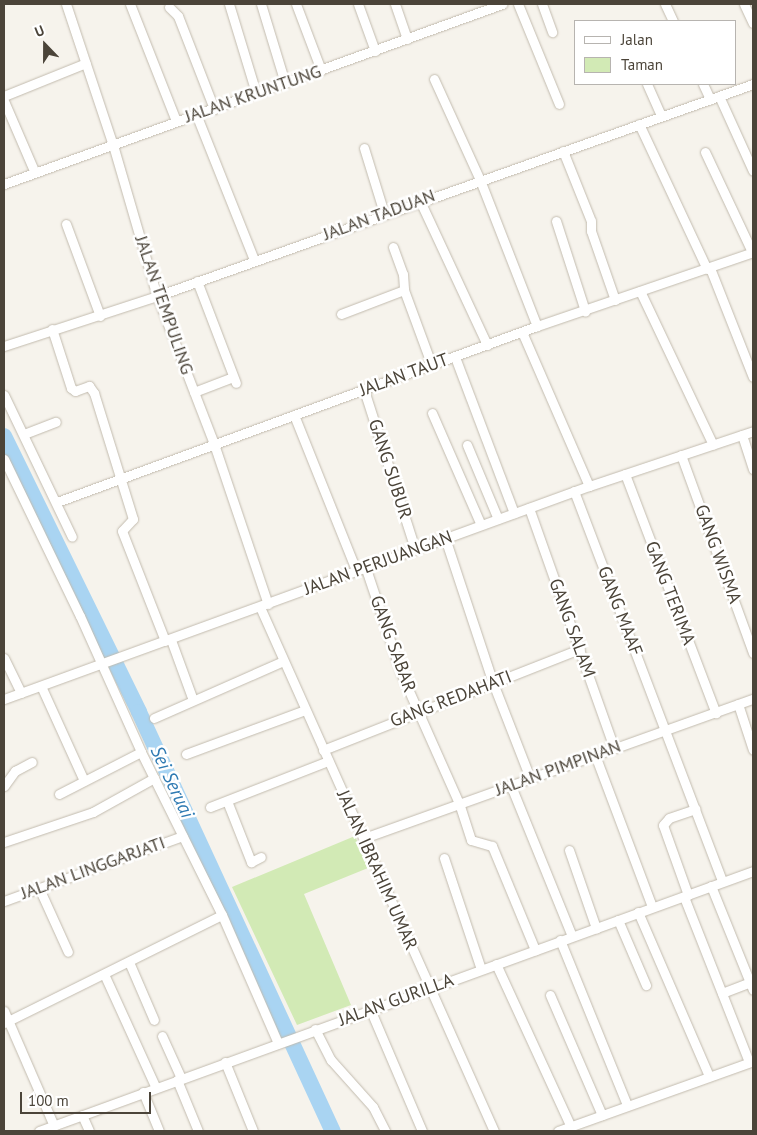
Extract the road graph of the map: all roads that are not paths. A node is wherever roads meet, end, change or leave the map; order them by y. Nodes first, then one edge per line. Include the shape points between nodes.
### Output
1 (66, 4) edge
2 (130, 4) edge
3 (229, 4) edge
4 (261, 4) edge
5 (296, 4) edge
6 (358, 4) edge
7 (395, 4) edge
8 (500, 4) edge
9 (518, 4) edge
10 (542, 4) edge
11 (665, 4) edge
12 (744, 4) edge
13 (169, 7) dead end
14 (673, 20) edge
15 (753, 23) edge
16 (552, 32) dead end
17 (406, 39) junction
18 (375, 51) junction
19 (86, 63) junction
20 (321, 70) junction
21 (434, 79) dead end
22 (285, 83) junction
23 (753, 84) edge
24 (647, 85) edge
25 (704, 85) edge
26 (256, 93) junction
27 (4, 96) edge
28 (715, 97) junction
29 (4, 101) edge
30 (559, 104) dead end
31 (214, 109) junction
32 (196, 114) junction
33 (661, 116) junction
34 (176, 121) junction
35 (640, 124) junction
36 (113, 145) junction
37 (364, 148) dead end
38 (563, 151) junction
39 (705, 152) dead end
40 (753, 171) edge
41 (35, 173) junction
42 (480, 180) junction
43 (4, 184) edge
44 (420, 200) junction
45 (384, 213) junction
46 (556, 222) dead end
47 (66, 224) dead end
48 (393, 247) dead end
49 (753, 252) edge
50 (254, 260) junction
51 (708, 268) junction
52 (197, 281) junction
53 (404, 290) junction
54 (640, 291) junction
55 (157, 296) junction
56 (615, 300) junction
57 (584, 311) junction
58 (341, 314) dead end
59 (100, 316) junction
60 (537, 326) junction
61 (52, 329) junction
62 (522, 332) junction
63 (487, 345) junction
64 (4, 346) edge
65 (455, 357) junction
66 (432, 366) junction
67 (753, 377) edge
68 (364, 390) junction
69 (194, 392) junction
70 (4, 395) edge
71 (432, 413) dead end
72 (294, 415) junction
73 (56, 422) dead end
74 (753, 431) edge
75 (24, 434) junction
76 (742, 434) junction
77 (214, 444) junction
78 (467, 445) dead end
79 (713, 445) junction
80 (681, 455) junction
81 (4, 459) edge
82 (753, 469) edge
83 (625, 474) junction
84 (119, 479) junction
85 (589, 486) junction
86 (574, 492) junction
87 (56, 502) junction
88 (529, 508) junction
89 (514, 513) junction
90 (498, 519) junction
91 (481, 525) junction
92 (72, 537) dead end
93 (445, 538) junction
94 (415, 549) junction
95 (360, 568) junction
96 (264, 606) junction
97 (168, 640) junction
98 (580, 649) junction
99 (753, 653) edge
100 (4, 658) edge
101 (284, 661) junction
102 (102, 664) junction
103 (493, 683) junction
104 (41, 686) junction
105 (21, 693) junction
106 (4, 699) edge
107 (753, 699) edge
108 (193, 700) junction
109 (738, 704) junction
110 (305, 710) junction
111 (418, 712) junction
112 (716, 713) junction
113 (154, 718) dead end
114 (666, 730) junction
115 (614, 748) junction
116 (323, 750) junction
117 (753, 750) edge
118 (141, 752) junction
119 (186, 754) dead end
120 (595, 755) junction
121 (328, 761) junction
122 (32, 762) dead end
123 (154, 778) junction
124 (530, 778) junction
125 (84, 781) junction
126 (4, 786) edge
127 (511, 786) junction
128 (59, 794) dead end
129 (227, 801) junction
130 (459, 803) junction
131 (210, 807) dead end
132 (695, 808) junction
133 (183, 836) junction
134 (364, 838) junction
135 (4, 842) edge
136 (569, 850) dead end
137 (261, 858) dead end
138 (444, 858) dead end
139 (753, 871) edge
140 (722, 881) junction
141 (711, 886) junction
142 (39, 888) junction
143 (686, 896) junction
144 (4, 901) edge
145 (652, 907) junction
146 (638, 912) junction
147 (222, 915) junction
148 (618, 920) junction
149 (596, 928) junction
150 (572, 936) junction
151 (560, 940) junction
152 (535, 950) junction
153 (68, 952) dead end
154 (129, 962) junction
155 (496, 964) junction
156 (481, 969) junction
157 (104, 974) junction
158 (646, 985) dead end
159 (429, 986) junction
160 (752, 986) edge
161 (722, 993) junction
162 (550, 995) dead end
163 (370, 1009) junction
164 (4, 1011) edge
165 (154, 1020) dead end
166 (6, 1021) edge
167 (316, 1029) junction
168 (162, 1036) dead end
169 (281, 1042) junction
170 (751, 1061) edge
171 (225, 1062) junction
172 (709, 1076) junction
173 (179, 1079) junction
174 (156, 1088) junction
175 (143, 1092) junction
176 (627, 1105) junction
177 (82, 1115) junction
178 (602, 1115) junction
179 (571, 1127) junction
180 (53, 1128) edge
181 (39, 1131) edge
182 (89, 1131) edge
183 (159, 1131) edge
184 (198, 1131) edge
185 (253, 1131) edge
186 (385, 1131) edge
187 (422, 1131) edge
188 (494, 1131) edge
189 (558, 1131) edge

1 - 19 street, JALAN TEMPULING
2 - 34 street
3 - 26 street
4 - 22 street
5 - 20 street
6 - 18 street
7 - 17 street
8 - 17 street, JALAN KRUNTUNG
9 - 30 street
10 - 16 street
11 - 14 street
12 - 15 street
13 - 31 street via 178,16
17 - 18 street, JALAN KRUNTUNG
18 - 20 street, JALAN KRUNTUNG
19 - 27 street
19 - 36 street, JALAN TEMPULING
20 - 22 street, JALAN KRUNTUNG
21 - 42 street
22 - 26 street, JALAN KRUNTUNG
23 - 28 street, JALAN TADUAN
24 - 33 street
25 - 28 street
26 - 31 street, JALAN KRUNTUNG
28 - 33 street, JALAN TADUAN
28 - 40 street
29 - 41 street
31 - 32 street, JALAN KRUNTUNG
32 - 34 street, JALAN KRUNTUNG
32 - 50 street
33 - 35 street, JALAN TADUAN
34 - 36 street, JALAN KRUNTUNG
35 - 38 street, JALAN TADUAN
35 - 51 street
36 - 41 street, JALAN KRUNTUNG
36 - 55 street, JALAN TEMPULING
37 - 45 street
38 - 42 street, JALAN TADUAN
38 - 56 street via 591,221 591,231
39 - 49 street
41 - 43 street, JALAN KRUNTUNG
42 - 44 street, JALAN TADUAN
42 - 60 street
44 - 45 street, JALAN TADUAN
44 - 63 street
45 - 50 street, JALAN TADUAN
46 - 57 street
47 - 59 street
48 - 53 street via 403,274
49 - 51 street, JALAN TAUT
50 - 52 street, JALAN TADUAN
51 - 54 street, JALAN TAUT
51 - 67 street
52 - 55 street, JALAN TADUAN
52 - 69 street via 233,380
53 - 58 street
53 - 66 street
54 - 56 street, JALAN TAUT
54 - 79 street
55 - 59 street, JALAN TADUAN
55 - 69 street, JALAN TEMPULING
56 - 57 street, JALAN TAUT
57 - 60 street, JALAN TAUT
59 - 61 street, JALAN TADUAN
60 - 62 street, JALAN TAUT
61 - 64 street, JALAN TADUAN
61 - 84 street via 72,389 89,386 93,389
62 - 63 street, JALAN TAUT
62 - 85 street
63 - 65 street, JALAN TAUT
65 - 66 street, JALAN TAUT
65 - 89 street
66 - 68 street, JALAN TAUT
68 - 72 street, JALAN TAUT
68 - 94 street, GANG SUBUR
69 - 77 street, JALAN TEMPULING
70 - 75 street
71 - 91 street
72 - 77 street, JALAN TAUT
72 - 95 street, GANG SABAR
73 - 75 street
74 - 76 street, JALAN PERJUANGAN
75 - 87 street
76 - 79 street, JALAN PERJUANGAN
76 - 82 street
77 - 84 street, JALAN TAUT
77 - 96 street, JALAN TEMPULING
78 - 90 street
79 - 80 street, JALAN PERJUANGAN
80 - 83 street, JALAN PERJUANGAN
80 - 99 street, GANG WISMA
81 - 102 street
83 - 85 street, JALAN PERJUANGAN
83 - 112 street, GANG TERIMA
84 - 87 street, JALAN TAUT
84 - 97 street via 133,521 122,531
85 - 86 street, JALAN PERJUANGAN
86 - 88 street, JALAN PERJUANGAN
86 - 114 street, GANG MAAF
87 - 92 street
88 - 89 street, JALAN PERJUANGAN
88 - 98 street, GANG SALAM
89 - 90 street, JALAN PERJUANGAN
90 - 91 street, JALAN PERJUANGAN
91 - 93 street, JALAN PERJUANGAN
93 - 94 street, JALAN PERJUANGAN
93 - 103 street
94 - 95 street, JALAN PERJUANGAN
95 - 96 street, JALAN PERJUANGAN
95 - 111 street, GANG SABAR
96 - 97 street, JALAN PERJUANGAN
96 - 101 street, JALAN IBRAHIM UMAR
97 - 102 street, JALAN PERJUANGAN
97 - 108 street
98 - 103 street, GANG REDAHATI
98 - 115 street, GANG SALAM
100 - 105 street
101 - 108 street
101 - 110 street, JALAN IBRAHIM UMAR
102 - 104 street, JALAN PERJUANGAN
102 - 118 street
103 - 111 street, GANG REDAHATI
103 - 124 street
104 - 105 street, JALAN PERJUANGAN
104 - 125 street
105 - 106 street, JALAN PERJUANGAN
107 - 109 street, JALAN PIMPINAN
108 - 113 street
109 - 112 street, JALAN PIMPINAN
109 - 117 street
110 - 116 street, JALAN IBRAHIM UMAR
110 - 119 street
111 - 116 street, GANG REDAHATI
111 - 130 street, GANG SABAR
112 - 114 street, JALAN PIMPINAN
114 - 115 street, JALAN PIMPINAN
114 - 132 street, GANG MAAF
115 - 120 street, JALAN PIMPINAN
116 - 121 street, JALAN IBRAHIM UMAR
118 - 123 street
118 - 125 street
120 - 124 street, JALAN PIMPINAN
120 - 145 street
121 - 129 street
121 - 134 street, JALAN IBRAHIM UMAR
122 - 126 street via 15,771
123 - 133 street
123 - 135 street via 93,812
124 - 127 street, JALAN PIMPINAN
125 - 128 street
127 - 130 street, JALAN PIMPINAN
127 - 150 street
129 - 131 street
129 - 137 street via 251,862
130 - 134 street, JALAN PIMPINAN
130 - 152 street, GANG SABAR via 470,840 492,846
132 - 140 street, GANG MAAF
132 - 143 street via 669,818 663,825
133 - 142 street, JALAN LINGGARJATI
133 - 147 street
134 - 159 street, JALAN IBRAHIM UMAR
136 - 149 street
138 - 156 street
139 - 140 street, JALAN GURILLA
140 - 141 street, JALAN GURILLA
141 - 143 street, JALAN GURILLA
141 - 160 street
142 - 144 street, JALAN LINGGARJATI
142 - 153 street
143 - 145 street, JALAN GURILLA
143 - 161 street
145 - 146 street, JALAN GURILLA
146 - 148 street, JALAN GURILLA
146 - 172 street
147 - 154 street
147 - 169 street
148 - 149 street, JALAN GURILLA
148 - 158 street
149 - 150 street, JALAN GURILLA
150 - 151 street, JALAN GURILLA
151 - 152 street, JALAN GURILLA
151 - 176 street
152 - 155 street, JALAN GURILLA
154 - 157 street
154 - 165 street
155 - 156 street, JALAN GURILLA
155 - 179 street
156 - 159 street, JALAN GURILLA
157 - 166 street
157 - 174 street
159 - 163 street, JALAN GURILLA
159 - 188 street, JALAN IBRAHIM UMAR
160 - 161 street
161 - 170 street
162 - 178 street
163 - 167 street, JALAN GURILLA
163 - 187 street
164 - 166 street
166 - 180 street
167 - 169 street, JALAN GURILLA
167 - 186 street via 331,1060 373,1107
168 - 173 street
169 - 171 street, JALAN GURILLA
170 - 172 street
171 - 173 street, JALAN GURILLA
171 - 185 street
172 - 176 street
173 - 174 street, JALAN GURILLA
173 - 184 street
174 - 175 street, JALAN GURILLA
175 - 177 street, JALAN GURILLA
175 - 183 street
176 - 178 street
177 - 180 street, JALAN GURILLA
177 - 182 street
178 - 179 street
179 - 189 street
180 - 181 street, JALAN GURILLA

